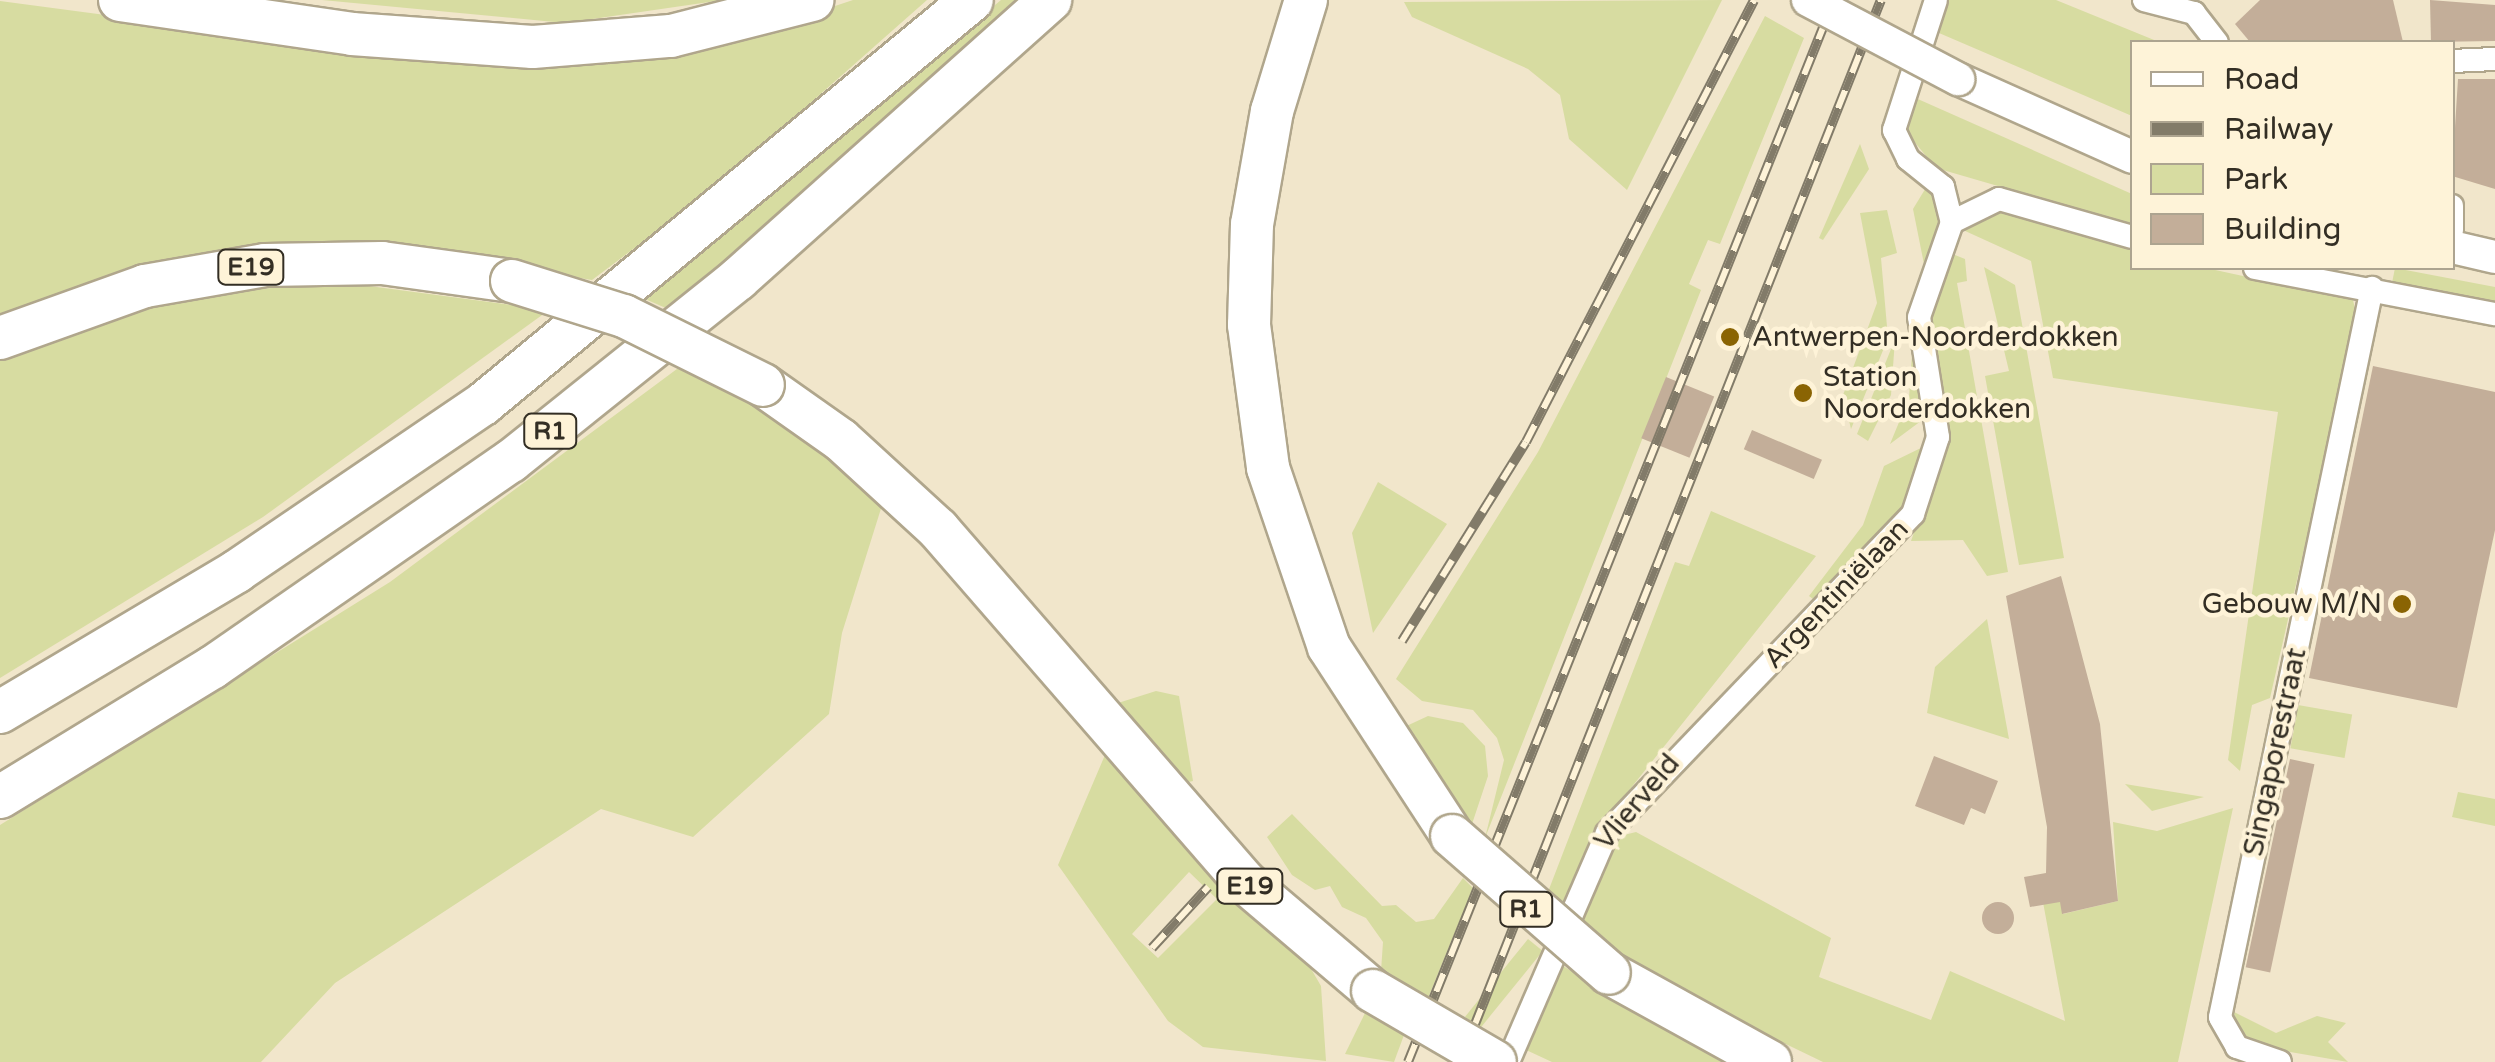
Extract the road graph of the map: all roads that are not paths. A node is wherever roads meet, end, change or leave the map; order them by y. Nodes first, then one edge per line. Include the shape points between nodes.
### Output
1 (120, 0) edge
2 (812, 0) edge
3 (972, 0) edge
4 (1050, 0) edge
5 (1306, 0) edge
6 (1808, 0) edge
7 (1936, 0) edge
8 (2144, 0) edge
9 (2198, 6) edge
10 (2216, 40) edge
11 (2495, 58) edge
12 (2455, 60) edge
13 (2130, 156) edge
14 (1952, 222) junction
15 (2130, 236) edge
16 (2455, 248) edge
17 (2495, 257) edge
18 (2267, 270) edge
19 (2372, 288) junction
20 (2495, 314) edge
21 (0, 338) edge
22 (0, 712) edge
23 (1710, 716) joint
24 (0, 797) edge
25 (1494, 1062) edge
26 (1508, 1062) edge
27 (1770, 1062) edge
28 (2280, 1062) edge

1 - 2 highway via 352,34 533,47 671,36
3 - 22 highway, R1 via 821,134 467,416 237,572
4 - 24 highway, R1 via 738,279 512,460 228,658
5 - 27 highway, R1, bridge via 1266,134 1252,224 1249,326 1268,468 1329,648 1452,836 1608,973
6 - 13 street, bridge via 1958,80
7 - 14 street via 1894,130 1908,158 1944,187
8 - 9 street
9 - 10 street
11 - 12 street
14 - 15 street via 1999,199
14 - 23 street, Argentiniëlaan via 1919,317 1938,415 1927,488 1900,532
16 - 17 street
18 - 19 street
19 - 20 street
19 - 28 street, Singaporestraat via 2220,1016 2237,1047
21 - 25 highway, E19, bridge via 115,294 246,268 382,263 512,282 640,322 763,385 905,496 1245,882 1373,991
23 - 26 street, Vlierveld via 1596,850

